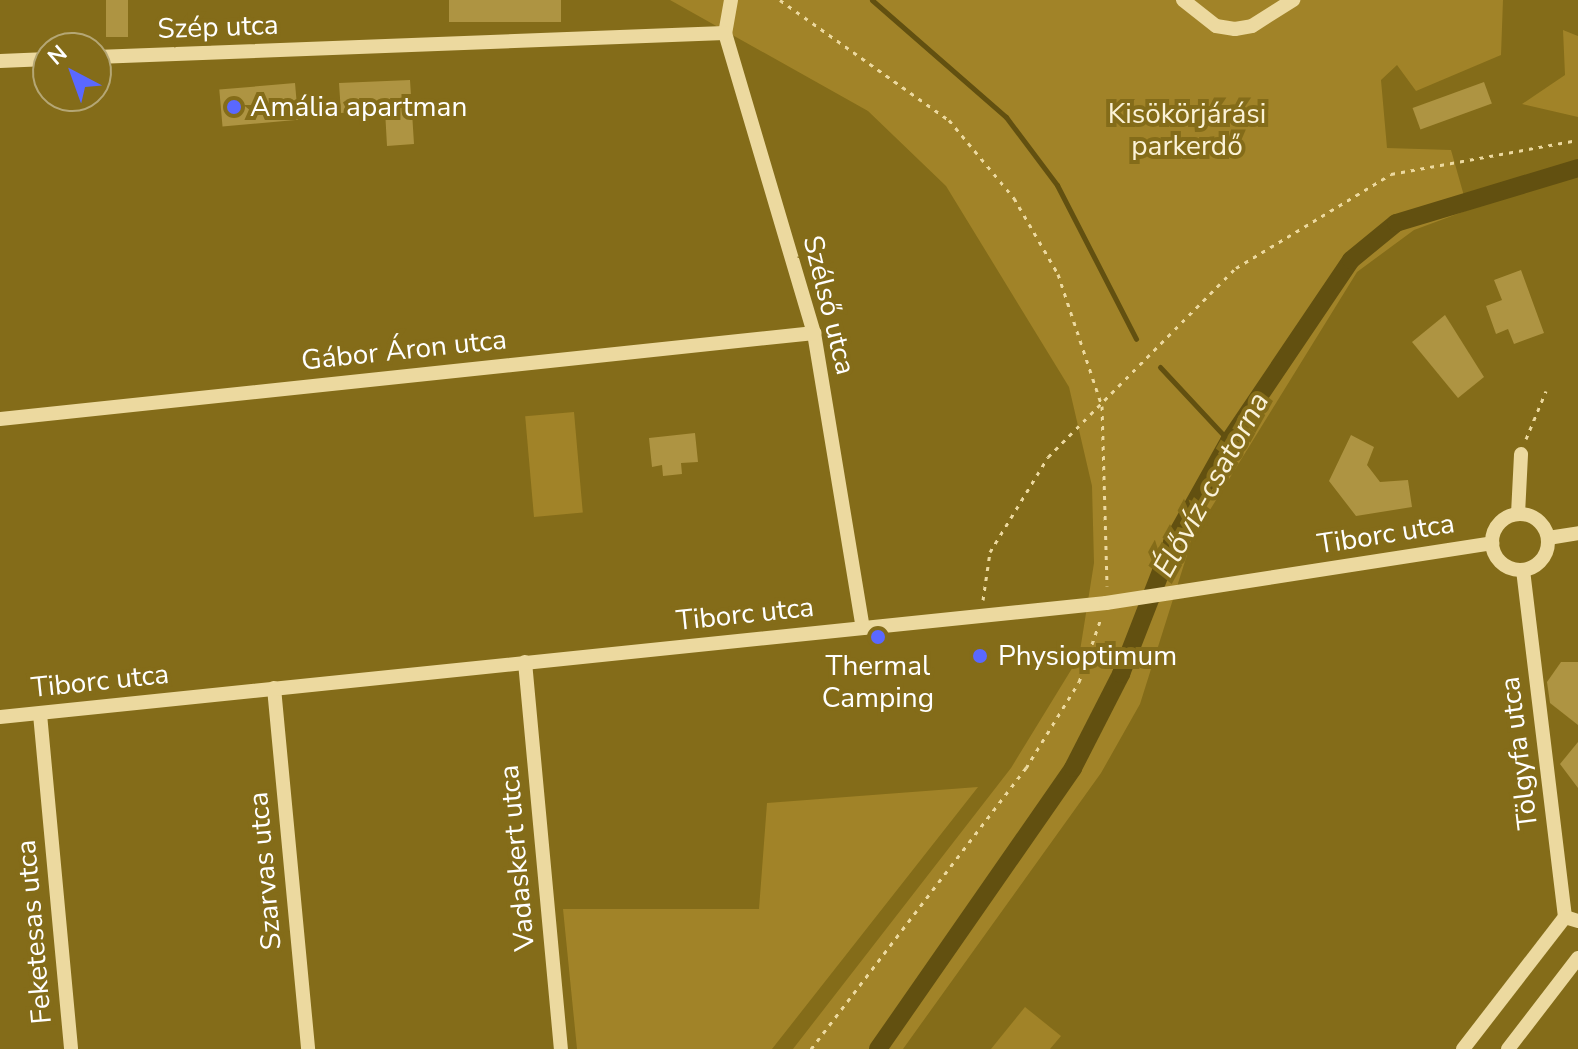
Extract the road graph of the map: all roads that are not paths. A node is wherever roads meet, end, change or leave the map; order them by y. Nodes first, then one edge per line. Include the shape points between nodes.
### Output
1 (731, 0) edge
2 (1183, 0) edge
3 (1293, 0) edge
4 (725, 33) junction
5 (112, 56) edge
6 (32, 60) edge
7 (0, 61) edge
8 (814, 333) junction
9 (0, 419) edge
10 (1521, 454) road end
11 (1518, 514) junction
12 (1578, 533) edge
13 (1548, 538) junction
14 (1492, 543) junction
15 (1523, 570) junction
16 (863, 628) junction
17 (525, 662) junction
18 (274, 688) junction
19 (40, 714) junction
20 (0, 717) edge
21 (1571, 919) edge
22 (1578, 958) edge
23 (71, 1049) edge
24 (308, 1049) edge
25 (561, 1049) edge
26 (1463, 1049) edge
27 (1508, 1049) edge

1 - 4 street, Szélső utca
2 - 3 street via 1216,26 1235,29 1252,26
4 - 5 street, Szép utca
4 - 8 street, Szélső utca
6 - 7 street
8 - 9 street, Gábor Áron utca
8 - 16 street, Szélső utca
10 - 11 street
11 - 13 street via 1542,525
11 - 14 street via 1496,527
12 - 13 street
13 - 15 street via 1541,560
14 - 15 street via 1502,563
14 - 16 street, Tiborc utca via 1123,601
15 - 21 street, Tölgyfa utca
16 - 17 street, Tiborc utca
17 - 18 street, Tiborc utca
17 - 25 street, Vadaskert utca
18 - 19 street, Tiborc utca
18 - 24 street, Szarvas utca
19 - 20 street, Tiborc utca
19 - 23 street, Feketesas utca
21 - 26 street
22 - 27 street

